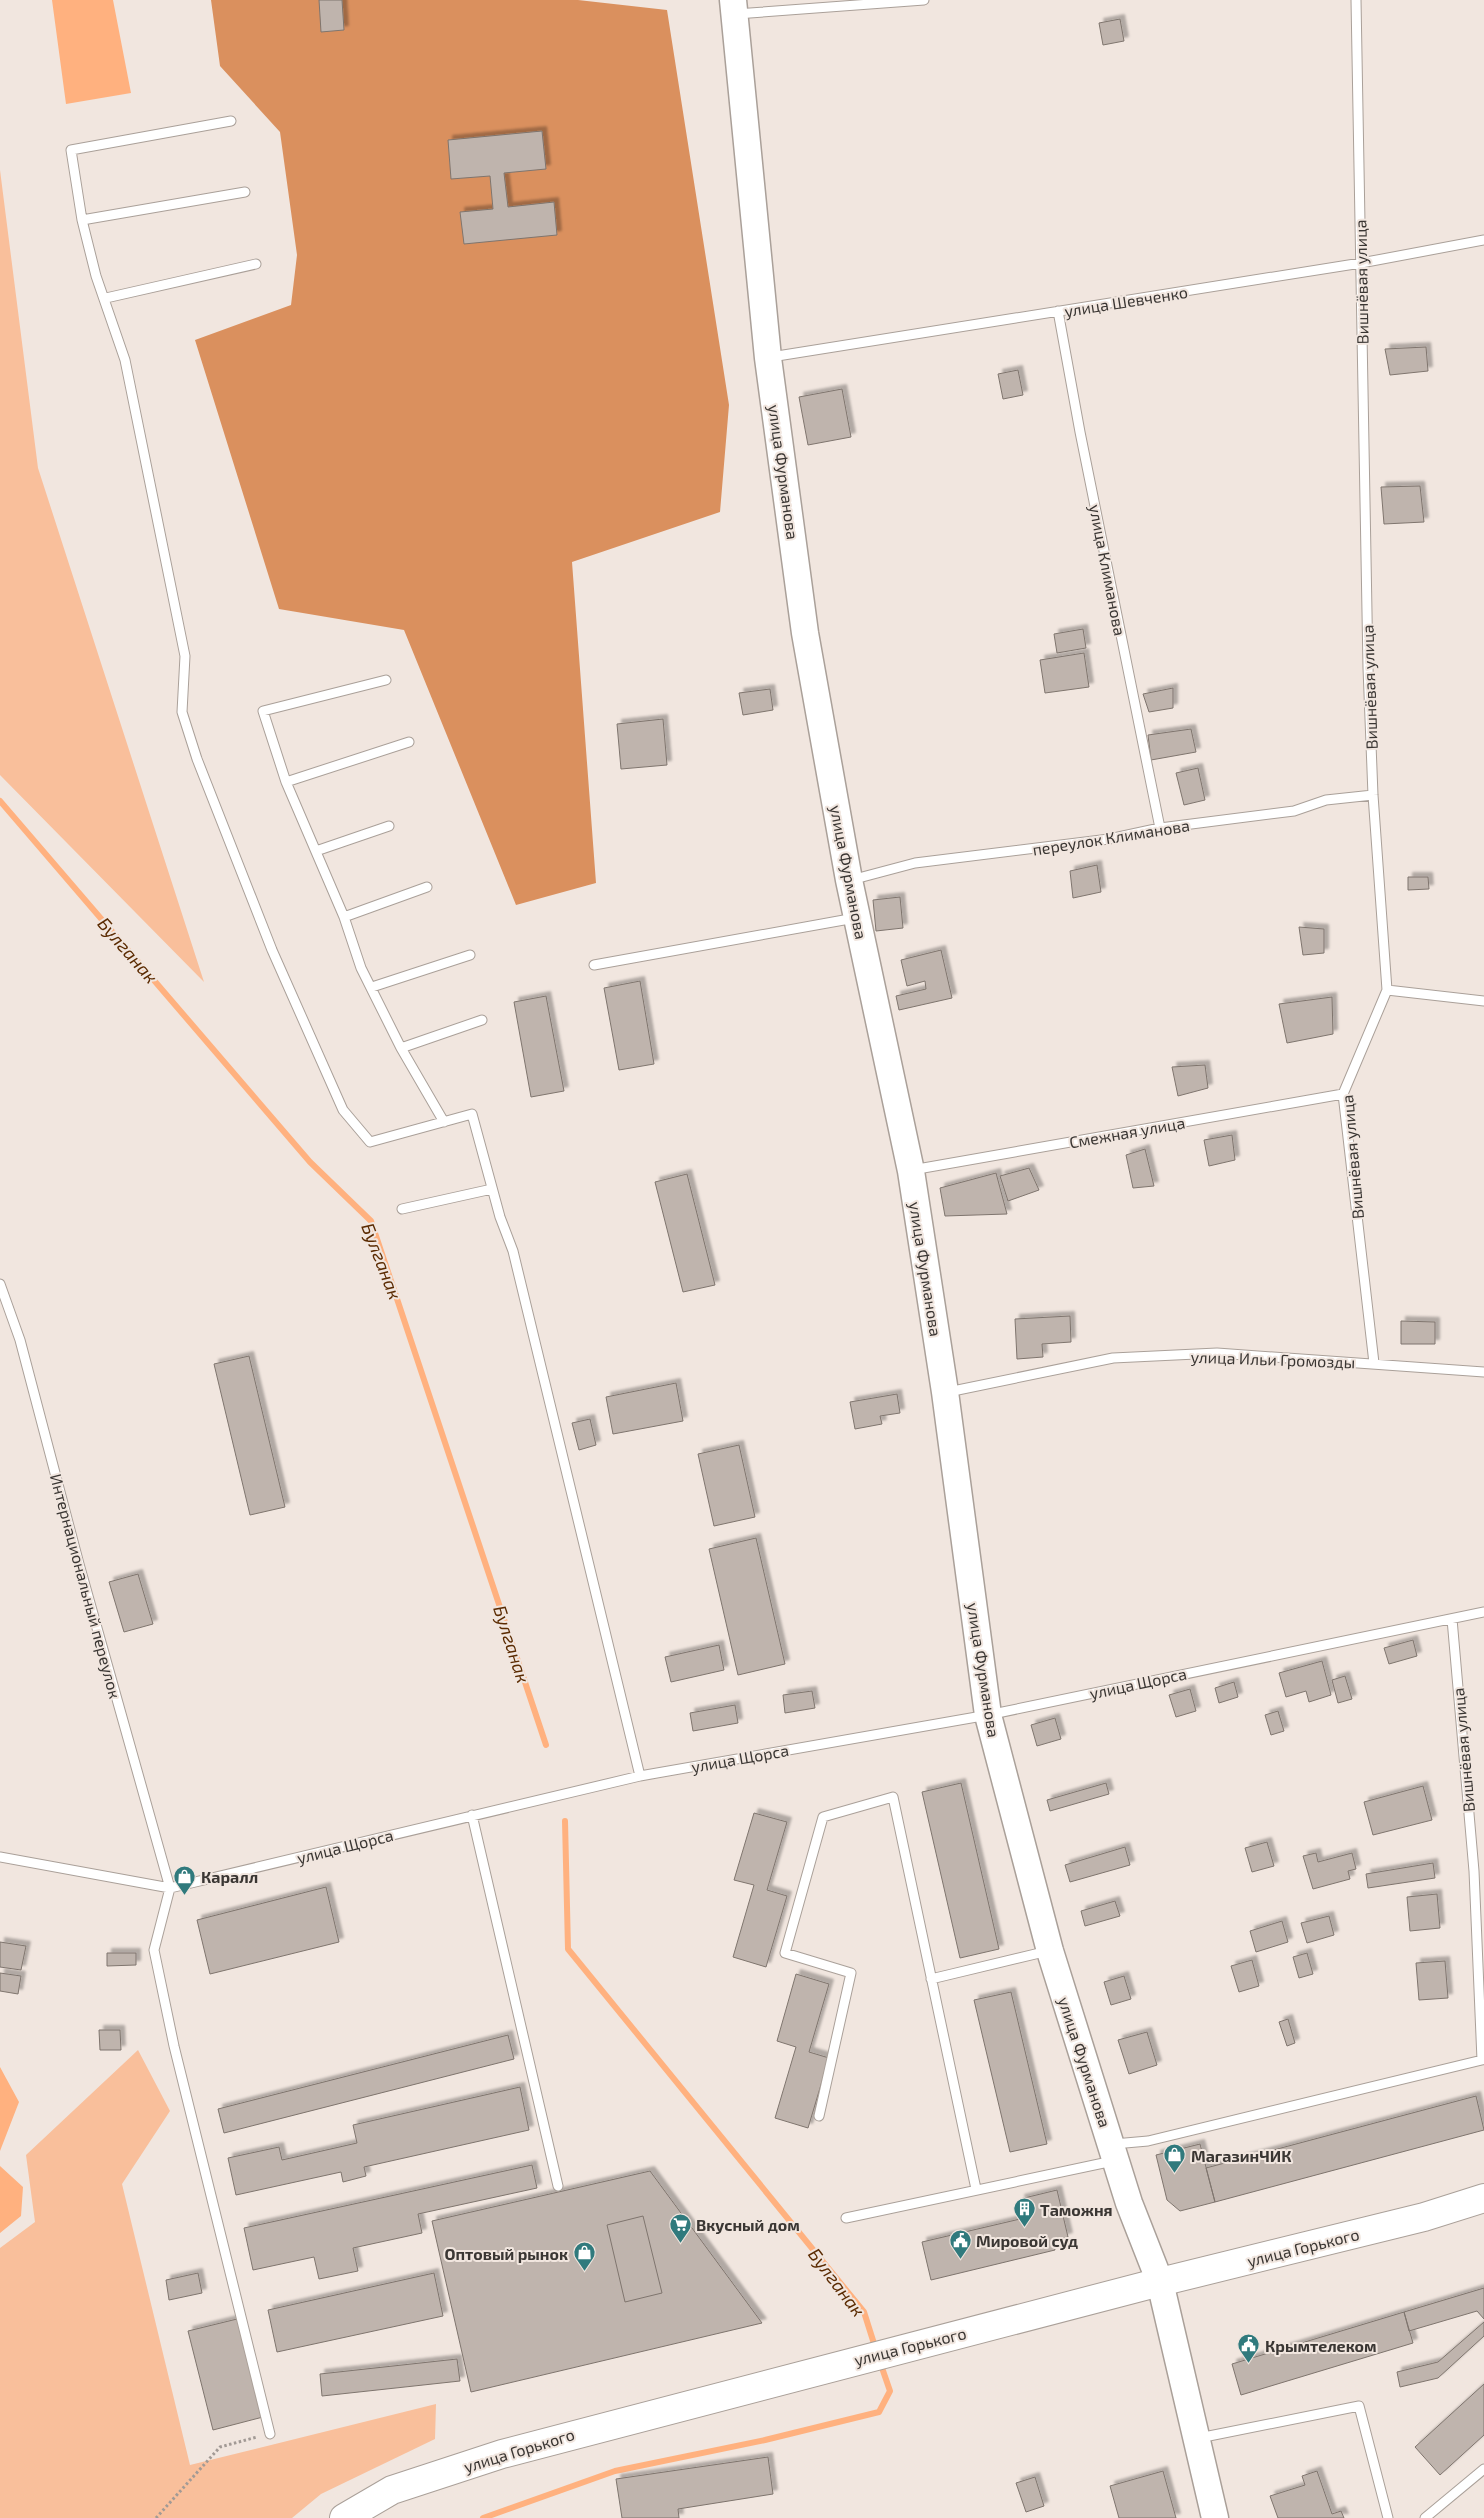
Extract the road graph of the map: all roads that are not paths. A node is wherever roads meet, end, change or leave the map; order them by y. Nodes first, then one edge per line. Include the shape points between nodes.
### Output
1 (924, 0) edge
2 (1356, 0) edge
3 (734, 7) edge
4 (231, 121) dead end
5 (245, 192) dead end
6 (82, 220) junction
7 (1484, 240) edge
8 (1361, 263) junction
9 (256, 264) dead end
10 (106, 298) junction
11 (1058, 312) junction
12 (768, 358) junction
13 (386, 680) dead end
14 (409, 742) dead end
15 (286, 782) junction
16 (1373, 795) junction
17 (389, 826) dead end
18 (1160, 828) junction
19 (316, 851) junction
20 (849, 880) junction
21 (427, 887) dead end
22 (344, 917) junction
23 (857, 918) junction
24 (470, 955) dead end
25 (594, 965) dead end
26 (372, 987) junction
27 (1387, 990) junction
28 (1484, 1001) edge
29 (482, 1020) dead end
30 (401, 1048) junction
31 (1343, 1094) junction
32 (444, 1122) junction
33 (910, 1171) junction
34 (492, 1189) junction
35 (402, 1208) dead end
36 (0, 1284) edge
37 (1374, 1363) junction
38 (1484, 1372) edge
39 (945, 1392) junction
40 (1484, 1612) edge
41 (1452, 1619) junction
42 (988, 1714) junction
43 (640, 1776) junction
44 (472, 1815) junction
45 (0, 1857) edge
46 (170, 1888) junction
47 (1050, 1951) junction
48 (931, 1979) junction
49 (819, 2116) dead end
50 (1113, 2152) junction
51 (558, 2186) dead end
52 (976, 2189) junction
53 (1484, 2198) edge
54 (846, 2218) dead end
55 (1160, 2282) junction
56 (270, 2434) road end
57 (1196, 2439) junction
58 (1484, 2469) edge
59 (344, 2518) edge
60 (1215, 2518) edge
61 (1388, 2518) edge
62 (1425, 2518) edge

1 - 3 lane
2 - 8 lane, Вишнёвая улица
3 - 12 main road, улица Фурманова
4 - 6 lane via 71,150
5 - 6 lane
6 - 10 lane via 96,276
7 - 8 lane, улица Шевченко
8 - 11 lane, улица Шевченко
8 - 16 lane, Вишнёвая улица
9 - 10 lane
10 - 32 lane via 125,360 185,656 182,712 197,759 272,950 343,1110 370,1142
11 - 12 lane, улица Шевченко
11 - 18 lane, улица Климанова
12 - 20 main road, улица Фурманова via 805,633
13 - 15 lane via 263,711
14 - 15 lane
15 - 19 lane
16 - 18 lane, переулок Климанова via 1326,800 1294,811
16 - 27 lane, Вишнёвая улица
17 - 19 lane
18 - 20 lane, переулок Климанова via 1109,839 915,863
19 - 22 lane
20 - 23 main road, улица Фурманова
21 - 22 lane
22 - 26 lane via 361,968
23 - 25 lane
23 - 33 main road, улица Фурманова
24 - 26 lane
26 - 30 lane
27 - 28 lane
27 - 31 lane, Вишнёвая улица
29 - 30 lane
30 - 32 lane
31 - 33 lane, Смежная улица
31 - 37 lane, Вишнёвая улица
32 - 34 lane via 472,1114
33 - 39 main road, улица Фурманова
34 - 35 lane
34 - 43 lane via 513,1251
36 - 46 lane, Интернациональный переулок via 20,1340
37 - 38 lane, улица Ильи Громозды
37 - 39 lane, улица Ильи Громозды via 1217,1353 1113,1358
39 - 42 main road, улица Фурманова
40 - 41 lane, улица Щорса
41 - 42 lane, улица Щорса
41 - 50 lane, Вишнёвая улица via 1474,1872 1482,2060
42 - 43 lane, улица Щорса
42 - 47 main road, улица Фурманова
43 - 44 lane, улица Щорса
44 - 46 lane, улица Щорса
44 - 51 lane
45 - 46 lane, улица Щорса
46 - 56 lane via 154,1950 176,2055
47 - 48 lane
47 - 50 main road, улица Фурманова
48 - 49 lane via 893,1797 823,1817 786,1953 851,1973
48 - 52 lane
50 - 52 lane
50 - 55 main road, улица Фурманова
52 - 54 lane
53 - 55 main road, улица Горького via 1424,2217
55 - 57 main road, улица Фурманова
55 - 59 main road, улица Горького via 502,2454 392,2490
57 - 60 main road, улица Фурманова
57 - 61 lane via 1359,2406
58 - 62 lane

